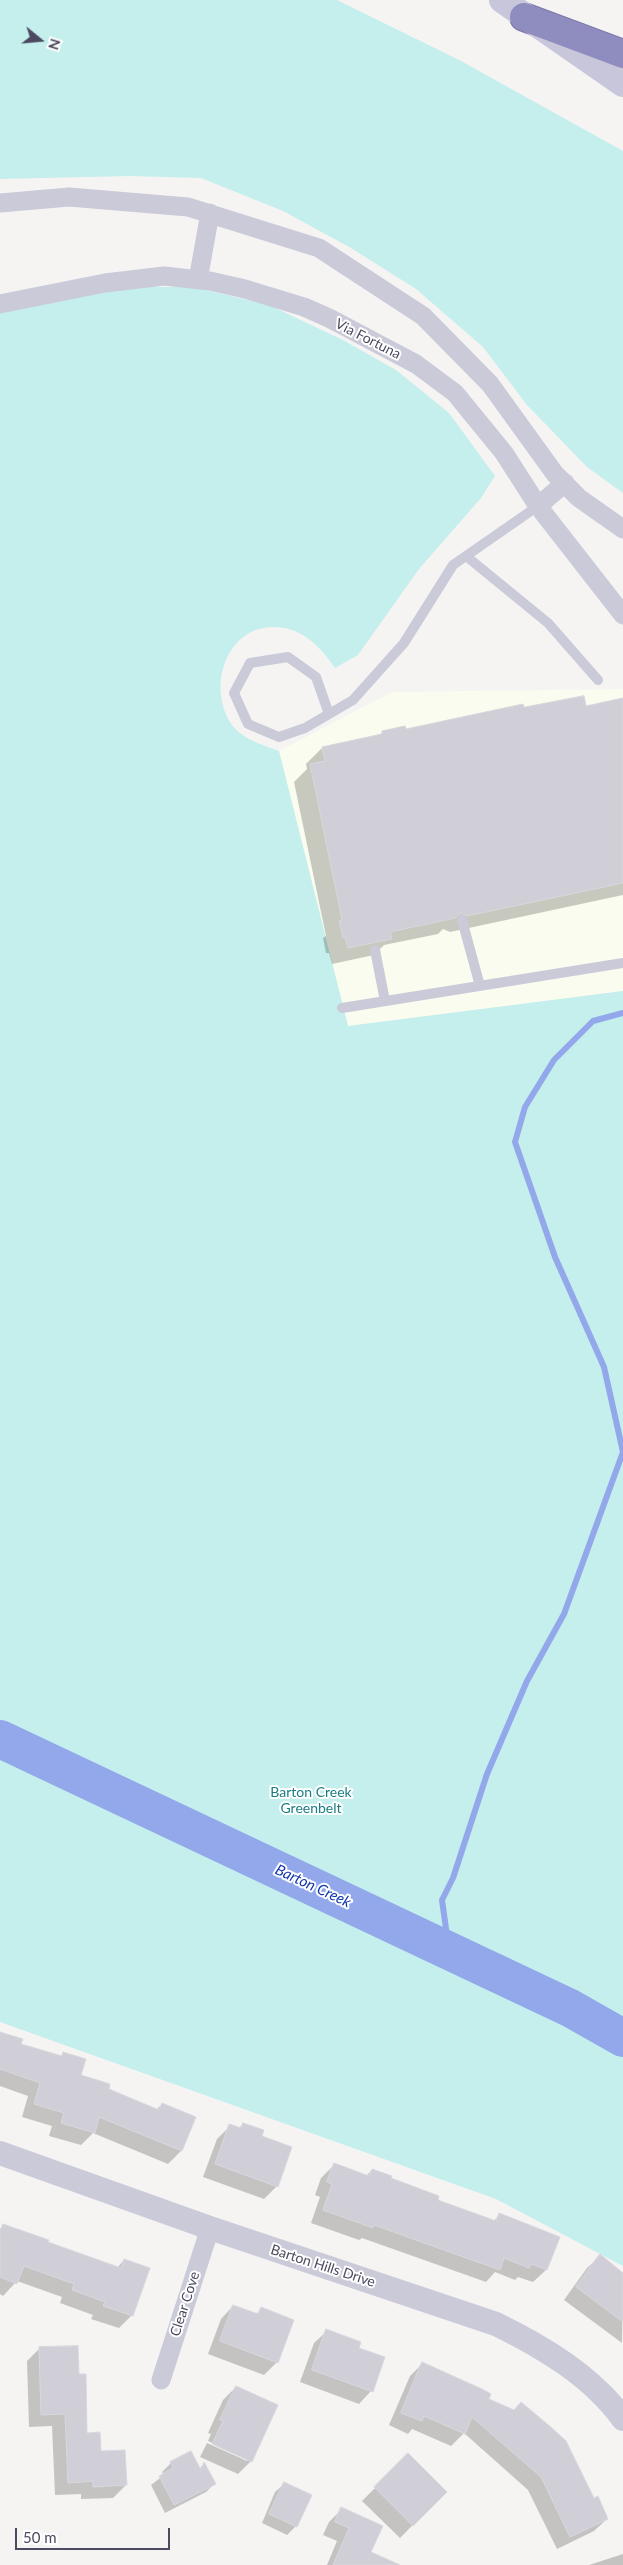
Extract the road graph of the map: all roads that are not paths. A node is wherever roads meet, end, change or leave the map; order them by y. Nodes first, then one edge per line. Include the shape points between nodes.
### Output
1 (502, 0) edge
2 (524, 17) junction
3 (623, 54) edge
4 (623, 84) edge
5 (0, 203) edge
6 (210, 213) junction
7 (198, 280) junction
8 (0, 304) edge
9 (565, 483) junction
10 (538, 506) junction
11 (623, 529) edge
12 (466, 556) junction
13 (623, 615) edge
14 (598, 680) dead end
15 (329, 714) junction
16 (462, 920) dead end
17 (375, 950) dead end
18 (623, 963) edge
19 (480, 986) junction
20 (385, 1002) junction
21 (342, 1008) dead end
22 (0, 2153) edge
23 (210, 2228) junction
24 (161, 2380) dead end
25 (623, 2419) edge

1 - 2 main road
2 - 3 highway
2 - 4 main road
5 - 6 street via 69,197 188,207
6 - 7 street
6 - 9 street via 319,248 423,316 490,384
7 - 8 street, Via Fortuna via 164,276 144,278
7 - 10 street, Via Fortuna via 245,289 304,308 416,364 455,393 504,453
9 - 10 street
9 - 11 street via 579,498
10 - 12 lane
10 - 13 street, Via Fortuna
12 - 14 lane via 548,623
12 - 15 lane via 453,565 404,644 352,700
15 - 15 lane via 280,737 248,724 234,693 250,663 288,657 316,677
16 - 19 lane
17 - 20 lane
18 - 19 lane
19 - 20 lane
20 - 21 lane
22 - 23 street, Barton Hills Drive
23 - 24 street, Clear Cove
23 - 25 street, Barton Hills Drive via 496,2324 541,2346 614,2406

